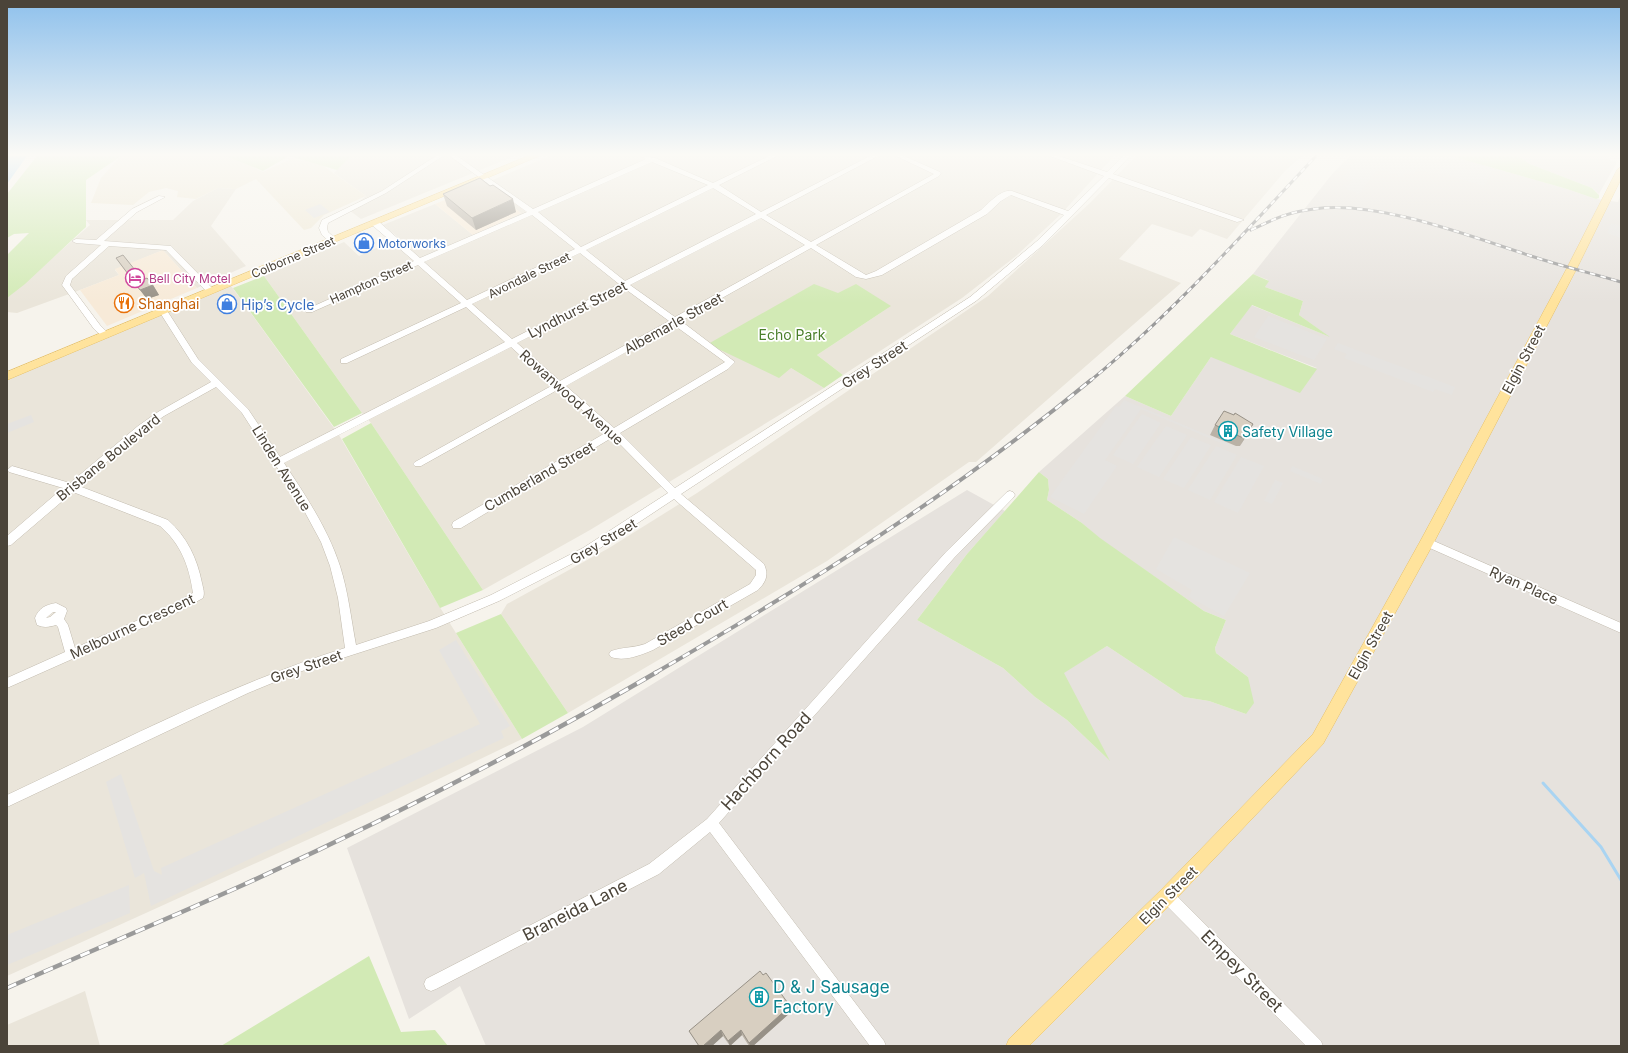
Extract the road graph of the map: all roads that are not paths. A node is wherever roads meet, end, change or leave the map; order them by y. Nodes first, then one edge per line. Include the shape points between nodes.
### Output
1 (141, 205) edge
2 (358, 205) edge
3 (419, 205) edge
4 (523, 205) edge
5 (551, 205) edge
6 (672, 205) edge
7 (746, 205) edge
8 (778, 205) edge
9 (884, 205) edge
10 (991, 205) edge
11 (1045, 205) edge
12 (1078, 205) edge
13 (1196, 205) edge
14 (1603, 205) edge
15 (534, 213) junction
16 (760, 214) junction
17 (1069, 214) junction
18 (1240, 220) dead end
19 (375, 223) junction
20 (333, 240) junction
21 (76, 241) dead end
22 (98, 242) junction
23 (108, 243) junction
24 (812, 246) junction
25 (580, 250) junction
26 (419, 261) junction
27 (624, 284) junction
28 (211, 291) junction
29 (468, 304) junction
30 (163, 310) junction
31 (309, 310) dead end
32 (675, 322) junction
33 (106, 335) junction
34 (510, 342) junction
35 (344, 361) dead end
36 (7, 376) edge
37 (217, 382) junction
38 (559, 385) junction
39 (614, 432) junction
40 (279, 462) junction
41 (418, 464) dead end
42 (12, 470) dead end
43 (71, 487) junction
44 (676, 495) junction
45 (1010, 495) dead end
46 (457, 524) dead end
47 (7, 542) edge
48 (1426, 542) junction
49 (762, 576) joint
50 (57, 619) dead end
51 (1621, 628) edge
52 (351, 651) junction
53 (615, 654) dead end
54 (71, 655) junction
55 (7, 683) edge
56 (7, 801) edge
57 (711, 823) junction
58 (1167, 896) junction
59 (431, 984) dead end
60 (879, 1046) edge
61 (1016, 1046) edge
62 (1316, 1046) edge

1 - 22 street
2 - 20 street via 325,222 324,233
3 - 19 main road, Colborne Street
4 - 15 street
5 - 15 street, Hampton Street
6 - 25 street, Avondale Street
7 - 16 street
8 - 16 street, Lyndhurst Street
9 - 24 street, Albemarle Street
10 - 24 street via 984,212 879,273 866,277
11 - 17 street
12 - 17 street, Grey Street
13 - 18 street
14 - 48 main road, Elgin Street
15 - 25 street
15 - 26 street, Hampton Street
16 - 24 street
16 - 27 street, Lyndhurst Street
17 - 44 street, Grey Street via 1022,260 973,299
19 - 20 main road, Colborne Street
19 - 26 street, Rowanwood Avenue
20 - 28 main road, Colborne Street
21 - 22 street
22 - 23 street
23 - 28 street via 168,248
23 - 33 street via 69,278 66,285 97,327
24 - 32 street, Albemarle Street
25 - 27 street
25 - 29 street, Avondale Street
26 - 29 street, Rowanwood Avenue
26 - 31 street, Hampton Street
27 - 32 street
27 - 34 street, Lyndhurst Street
28 - 30 main road, Colborne Street
29 - 34 street, Rowanwood Avenue
29 - 35 street, Avondale Street
30 - 33 main road, Colborne Street
30 - 37 street, Linden Avenue via 188,353
32 - 38 street, Albemarle Street
32 - 39 street, Cumberland Street via 731,362
33 - 36 main road, Colborne Street
34 - 38 street, Rowanwood Avenue
34 - 40 street, Lyndhurst Street
37 - 40 street, Linden Avenue via 246,411
37 - 43 street, Brisbane Boulevard via 161,414
38 - 39 street, Rowanwood Avenue
38 - 41 street, Albemarle Street
39 - 44 street, Rowanwood Avenue
39 - 46 street, Cumberland Street
40 - 52 street, Linden Avenue via 326,542 343,598
42 - 43 street
43 - 47 street, Brisbane Boulevard
43 - 54 street, Melbourne Crescent via 150,516 172,529 186,549 196,574 200,595
44 - 49 street, Rowanwood Avenue via 755,561 763,571
44 - 52 street, Grey Street via 587,551 528,583 432,625
45 - 57 street, Hachborn Road via 950,555
48 - 51 street, Ryan Place
48 - 58 main road, Elgin Street via 1318,739
49 - 53 street, Steed Court via 754,586 649,647
50 - 54 street via 63,625
52 - 56 street, Grey Street via 244,689
54 - 55 street, Melbourne Crescent
57 - 59 street, Braneida Lane via 654,869
57 - 60 street, Hachborn Road
58 - 61 main road, Elgin Street
58 - 62 street, Empey Street

